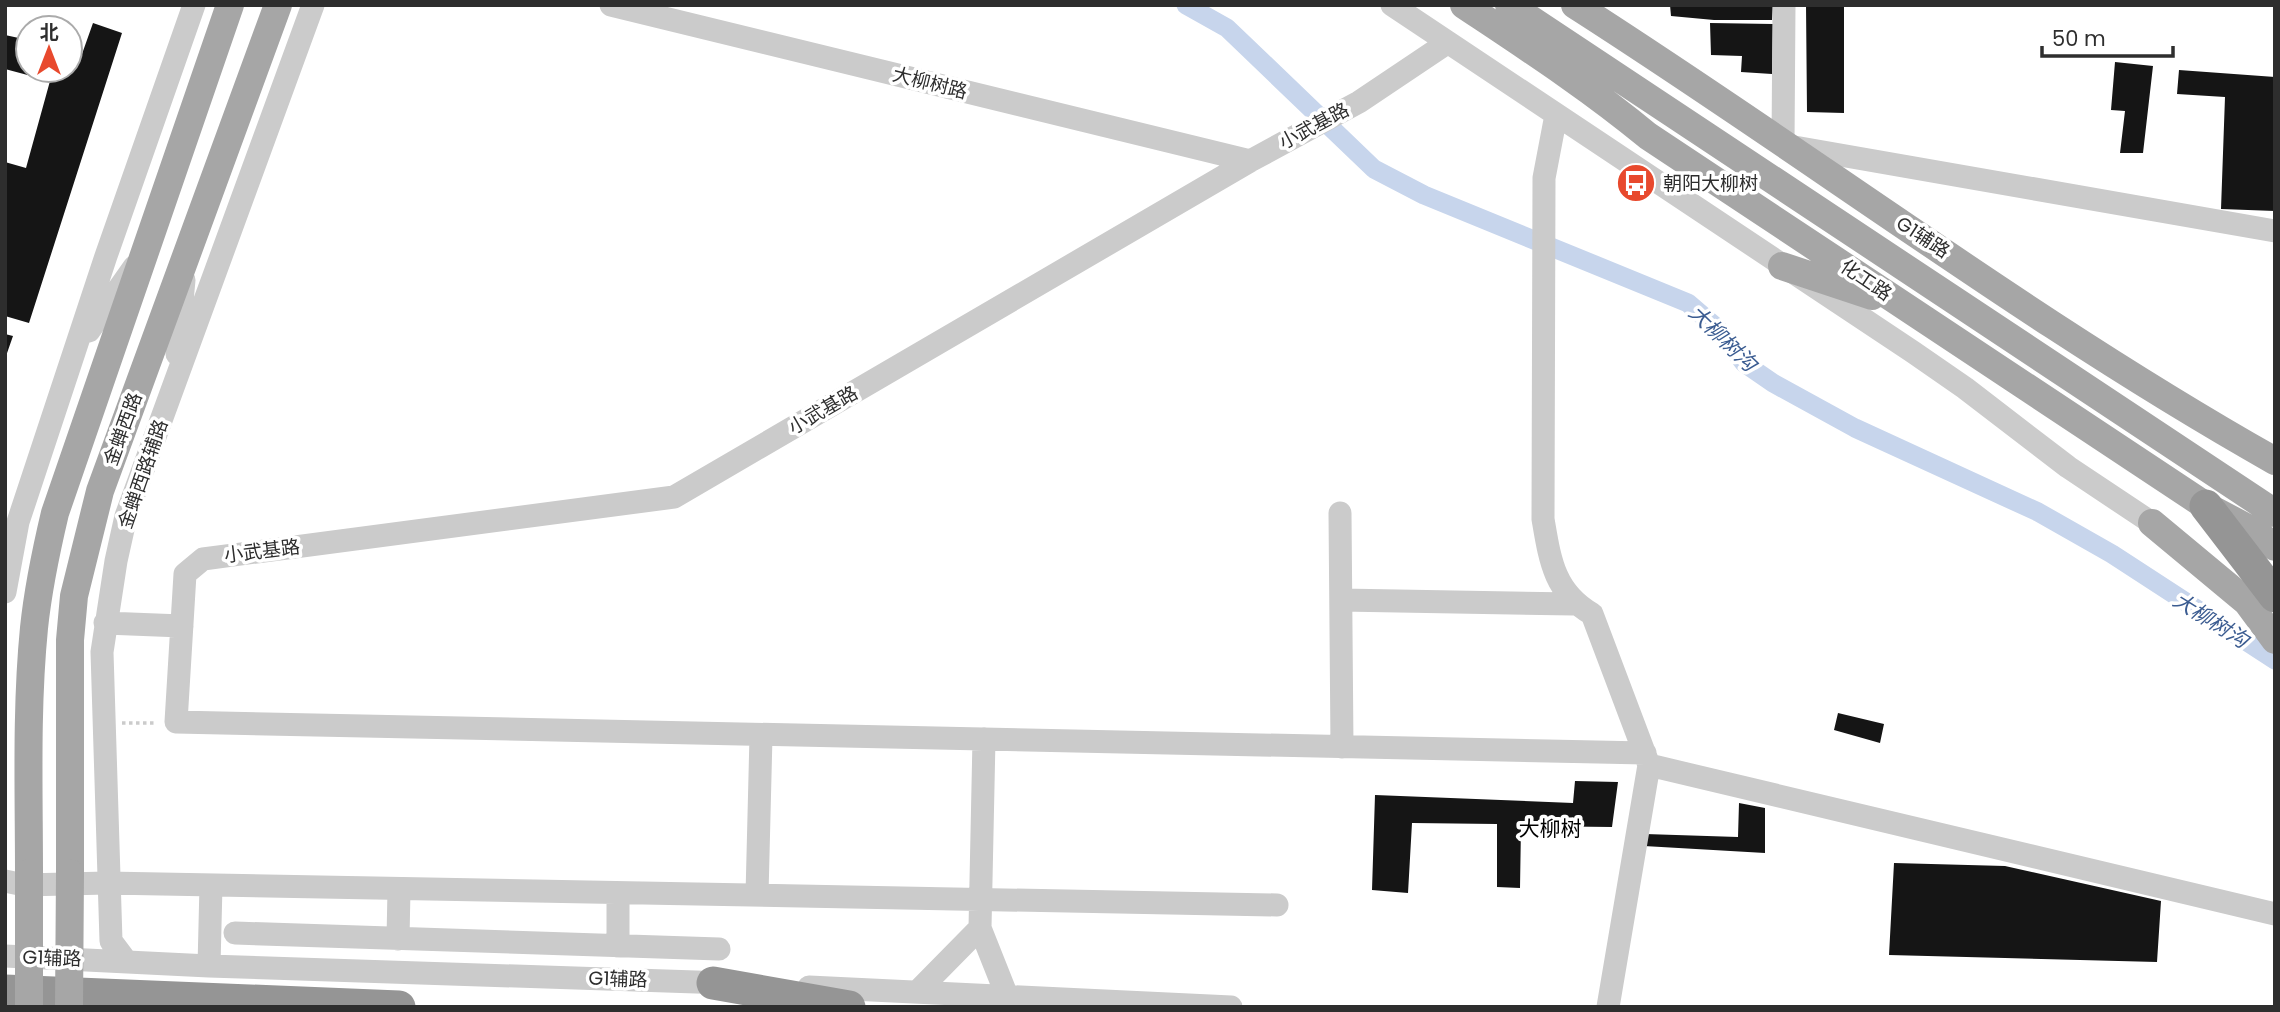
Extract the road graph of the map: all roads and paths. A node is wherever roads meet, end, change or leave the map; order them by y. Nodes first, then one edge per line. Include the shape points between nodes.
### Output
1 (194, 5) edge
2 (230, 5) edge
3 (278, 5) edge
4 (313, 5) edge
5 (611, 5) edge
6 (1392, 5) edge
7 (1464, 5) edge
8 (1509, 5) edge
9 (1575, 5) edge
10 (1784, 5) edge
11 (1447, 43) junction
12 (1556, 115) junction
13 (1783, 145) junction
14 (1250, 160) junction
15 (2275, 231) edge
16 (145, 250) junction
17 (186, 257) junction
18 (1782, 265) junction
19 (1979, 274) junction
20 (1910, 310) junction
21 (73, 354) junction
22 (2071, 377) junction
23 (174, 385) junction
24 (2275, 460) edge
25 (2206, 506) junction
26 (1340, 513) dead end
27 (2275, 513) edge
28 (2152, 523) joint
29 (2275, 547) edge
30 (5, 593) edge
31 (2275, 596) edge
32 (1340, 600) junction
33 (1574, 604) junction
34 (105, 623) junction
35 (182, 626) junction
36 (2275, 640) edge
37 (176, 722) junction
38 (102, 723) junction
39 (761, 736) junction
40 (984, 739) junction
41 (1342, 747) junction
42 (1647, 759) junction
43 (17, 877) edge
44 (107, 883) junction
45 (211, 885) junction
46 (399, 889) junction
47 (618, 893) junction
48 (757, 895) junction
49 (980, 900) junction
50 (1277, 905) dead end
51 (2275, 914) edge
52 (980, 928) junction
53 (235, 933) dead end
54 (398, 939) junction
55 (618, 946) junction
56 (719, 949) dead end
57 (5, 956) edge
58 (127, 961) junction
59 (209, 966) junction
60 (713, 983) junction
61 (5, 991) edge
62 (917, 992) junction
63 (1007, 996) junction
64 (29, 1007) edge
65 (69, 1007) edge
66 (399, 1007) edge
67 (849, 1007) edge
68 (1231, 1007) edge
69 (1608, 1007) edge

1 - 21 street
2 - 16 main road, 金蝉西路
3 - 17 main road, 金蝉西路
4 - 23 street, 金蝉西路辅路
5 - 14 street, 大柳树路
6 - 11 street
7 - 20 main road, 化工路 via 1611,105 1648,136
8 - 22 main road, 化工路
9 - 13 main road, G1辅路
10 - 13 street
11 - 12 street
11 - 14 street, 小武基路 via 1359,102
12 - 18 street
12 - 33 street via 1543,201 1543,519 1551,566
13 - 15 street
13 - 19 main road, G1辅路
14 - 35 street, 小武基路 via 674,497 203,559 185,574
16 - 21 street
16 - 43 main road, 金蝉西路 via 55,513 43,564 34,628
17 - 23 street
17 - 65 main road, 金蝉西路, bridge via 100,491 74,596 68,701
18 - 20 main road
18 - 28 street via 1923,359
19 - 22 main road
19 - 24 main road, G1辅路 via 2199,418
20 - 25 main road, 化工路
21 - 30 street via 18,522
22 - 27 main road, 化工路
23 - 34 street, 金蝉西路辅路 via 126,516
25 - 29 main road, 化工路
25 - 31 highway
26 - 32 street
28 - 36 main road via 2247,603
32 - 33 street
32 - 41 street
33 - 42 street via 1592,614
34 - 35 street
34 - 38 street, 金蝉西路辅路
35 - 37 street, 小武基路
37 - 38 path
37 - 39 street
38 - 44 street, 金蝉西路辅路
39 - 40 street
39 - 48 street
40 - 41 street
40 - 49 street
41 - 42 street
42 - 51 street
42 - 69 street
43 - 44 street via 24,885
43 - 64 main road, 金蝉西路, bridge
44 - 45 street
44 - 58 street, 金蝉西路辅路 via 111,941
45 - 46 street
45 - 59 street
46 - 47 street
46 - 54 street
47 - 48 street
47 - 55 street
48 - 49 street
49 - 50 street
49 - 52 street
52 - 62 street
52 - 63 street
53 - 54 street
54 - 55 street
55 - 56 street
57 - 58 street, G1辅路
58 - 59 street, G1辅路
59 - 60 street, G1辅路
60 - 62 street, G1辅路
60 - 67 highway
61 - 66 highway
62 - 63 street, G1辅路
63 - 68 street, G1辅路

